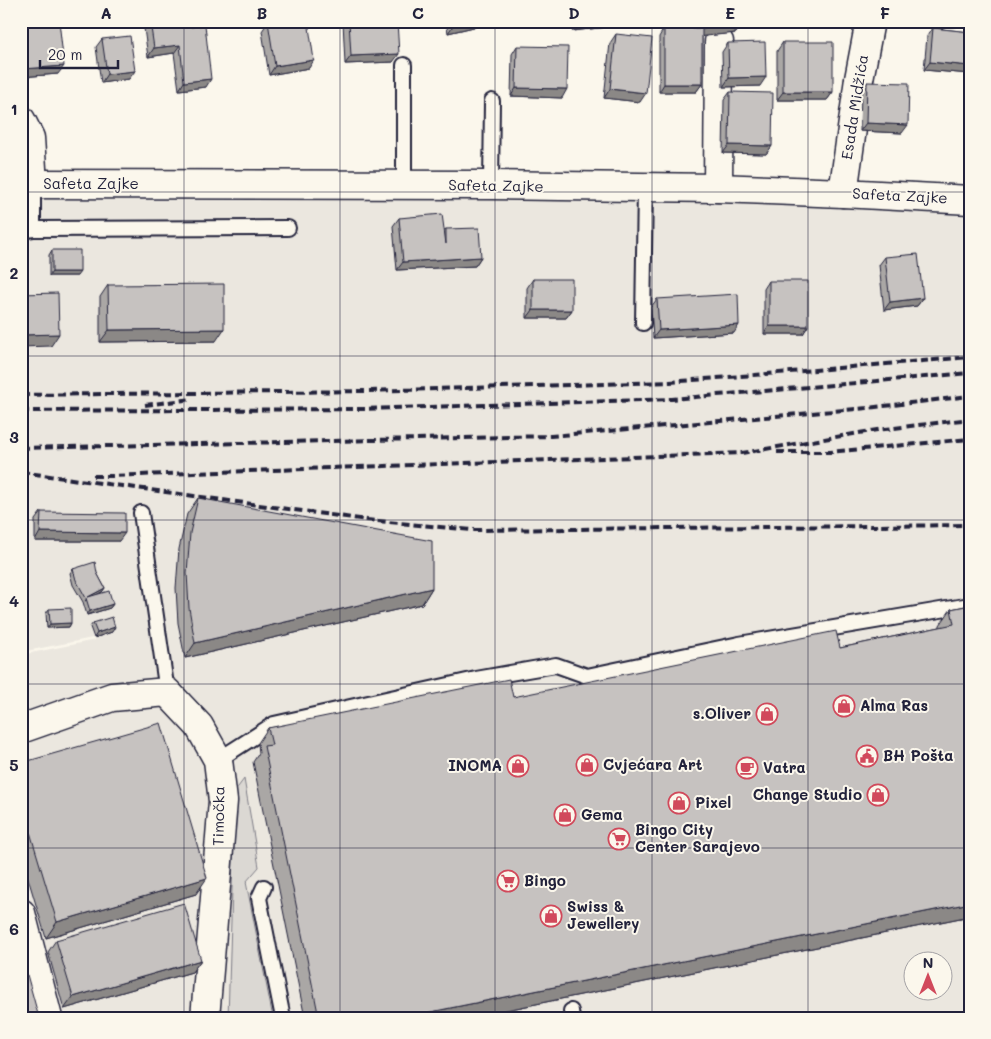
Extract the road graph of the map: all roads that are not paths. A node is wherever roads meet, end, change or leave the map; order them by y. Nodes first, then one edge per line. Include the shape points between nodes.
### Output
1 (870, 21) edge
2 (718, 42) dead end
3 (404, 65) dead end
4 (492, 101) dead end
5 (21, 120) edge
6 (27, 184) edge
7 (404, 185) junction
8 (492, 185) junction
9 (645, 188) junction
10 (718, 188) junction
11 (843, 193) junction
12 (970, 200) edge
13 (288, 228) dead end
14 (27, 230) edge
15 (643, 323) dead end
16 (141, 513) dead end
17 (970, 605) edge
18 (167, 692) junction
19 (21, 728) edge
20 (218, 760) junction
21 (264, 887) dead end
22 (21, 913) edge
23 (48, 1018) edge
24 (205, 1018) edge
25 (283, 1018) edge

1 - 11 street, Esada Midžića
2 - 10 street
3 - 7 lane
4 - 8 lane
5 - 6 street via 30,138
6 - 7 street, Safeta Zajke
6 - 14 lane
7 - 8 street, Safeta Zajke
8 - 9 street, Safeta Zajke
9 - 10 street, Safeta Zajke
9 - 15 lane
10 - 11 street, Safeta Zajke
11 - 12 street, Safeta Zajke
13 - 14 lane
16 - 18 lane
17 - 20 lane via 739,644 587,676 556,665 476,679 274,724
18 - 19 street via 112,698
18 - 20 street, Timočka via 199,726
20 - 24 street, Timočka via 223,801
21 - 25 lane via 259,898
22 - 23 street

